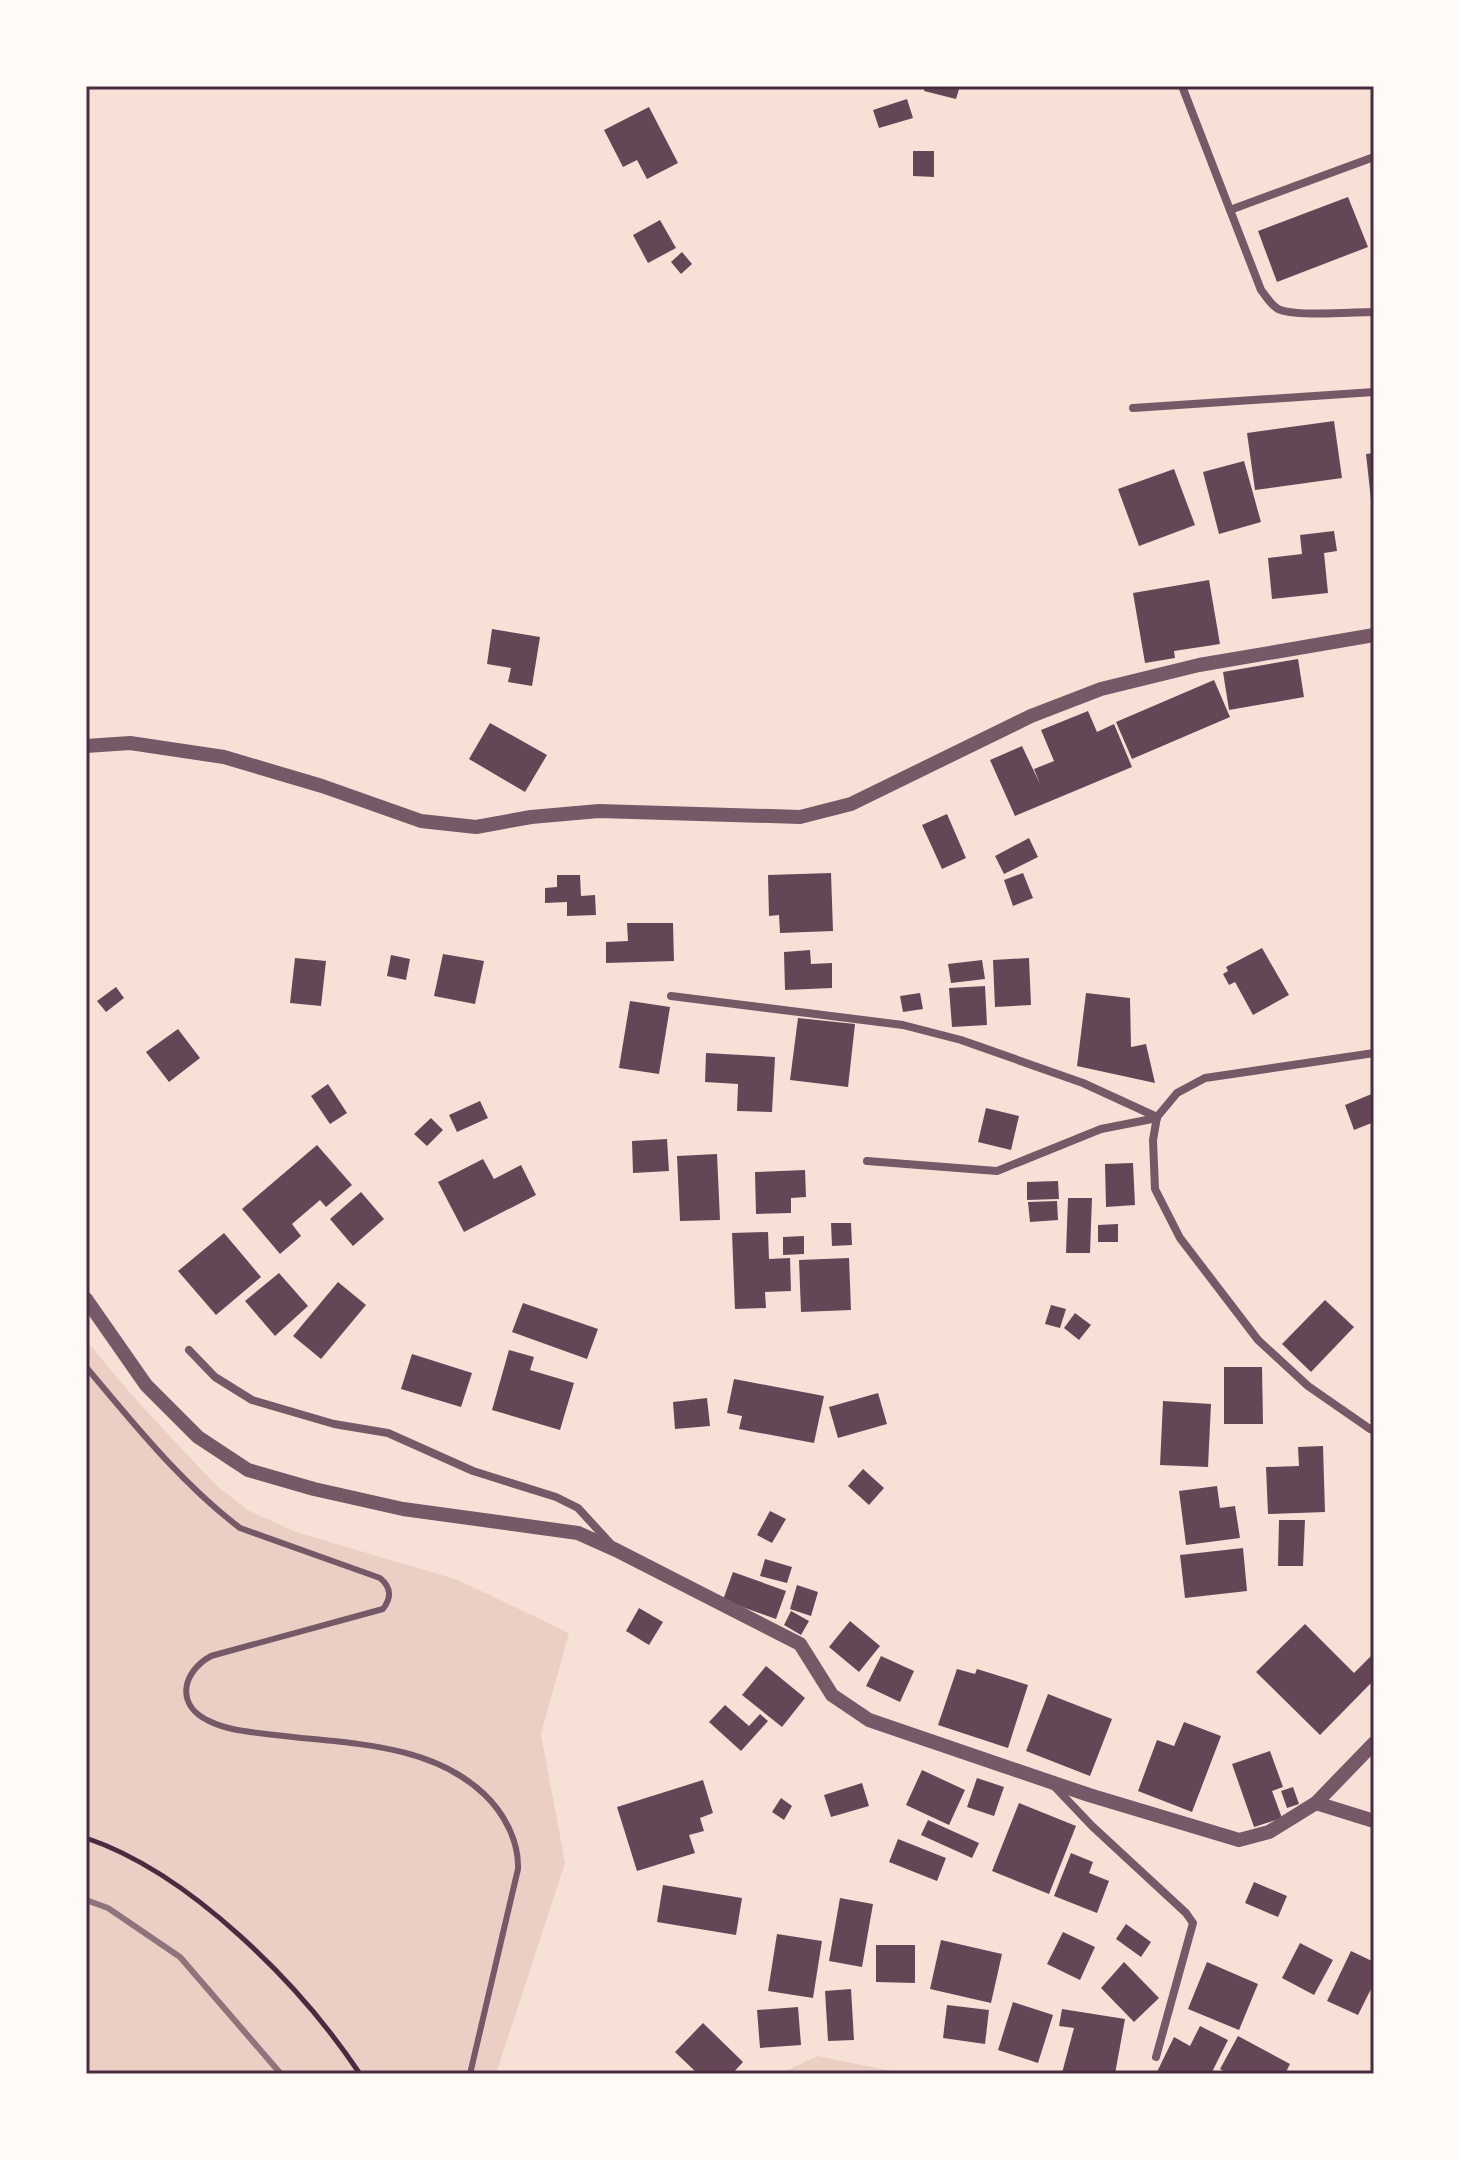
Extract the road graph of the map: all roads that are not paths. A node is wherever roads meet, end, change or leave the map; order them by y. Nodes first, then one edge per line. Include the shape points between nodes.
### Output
1 (1182, 86) edge
2 (1374, 157) edge
3 (1230, 210) junction
4 (1374, 312) edge
5 (1374, 392) edge
6 (1133, 408) dead end
7 (1374, 635) edge
8 (86, 746) edge
9 (671, 996) dead end
10 (1374, 1053) edge
11 (1157, 1117) junction
12 (867, 1161) dead end
13 (86, 1299) edge
14 (189, 1350) dead end
15 (86, 1367) edge
16 (1374, 1430) edge
17 (616, 1550) junction
18 (1374, 1743) edge
19 (1049, 1782) junction
20 (1316, 1803) junction
21 (1374, 1821) edge
22 (1156, 2057) dead end
23 (470, 2074) edge

1 - 3 street
2 - 3 street
3 - 4 street via 1261,290 1279,309
5 - 6 street
7 - 8 street via 1199,665 1101,689 1031,716 851,804 800,817 599,811 476,827 421,821 224,757 130,743
9 - 11 street via 903,1025 1083,1083
10 - 11 street via 1205,1078 1177,1093
11 - 12 street via 1101,1129 997,1171
11 - 16 street via 1155,1189 1180,1238 1258,1340 1308,1386
13 - 17 street via 146,1385 198,1437 248,1470 403,1509 578,1533
14 - 17 street via 215,1377 252,1400 388,1433 473,1471 556,1497 578,1508
15 - 23 lane via 144,1436 240,1528 387,1584 390,1592 383,1609 211,1656 193,1669 186,1693 190,1705 210,1722 406,1752 441,1764 496,1805 514,1844 518,1869
17 - 19 street via 800,1644 832,1695 869,1720
18 - 20 street
19 - 20 street via 1239,1840 1269,1832
19 - 22 street via 1193,1923
20 - 21 street

